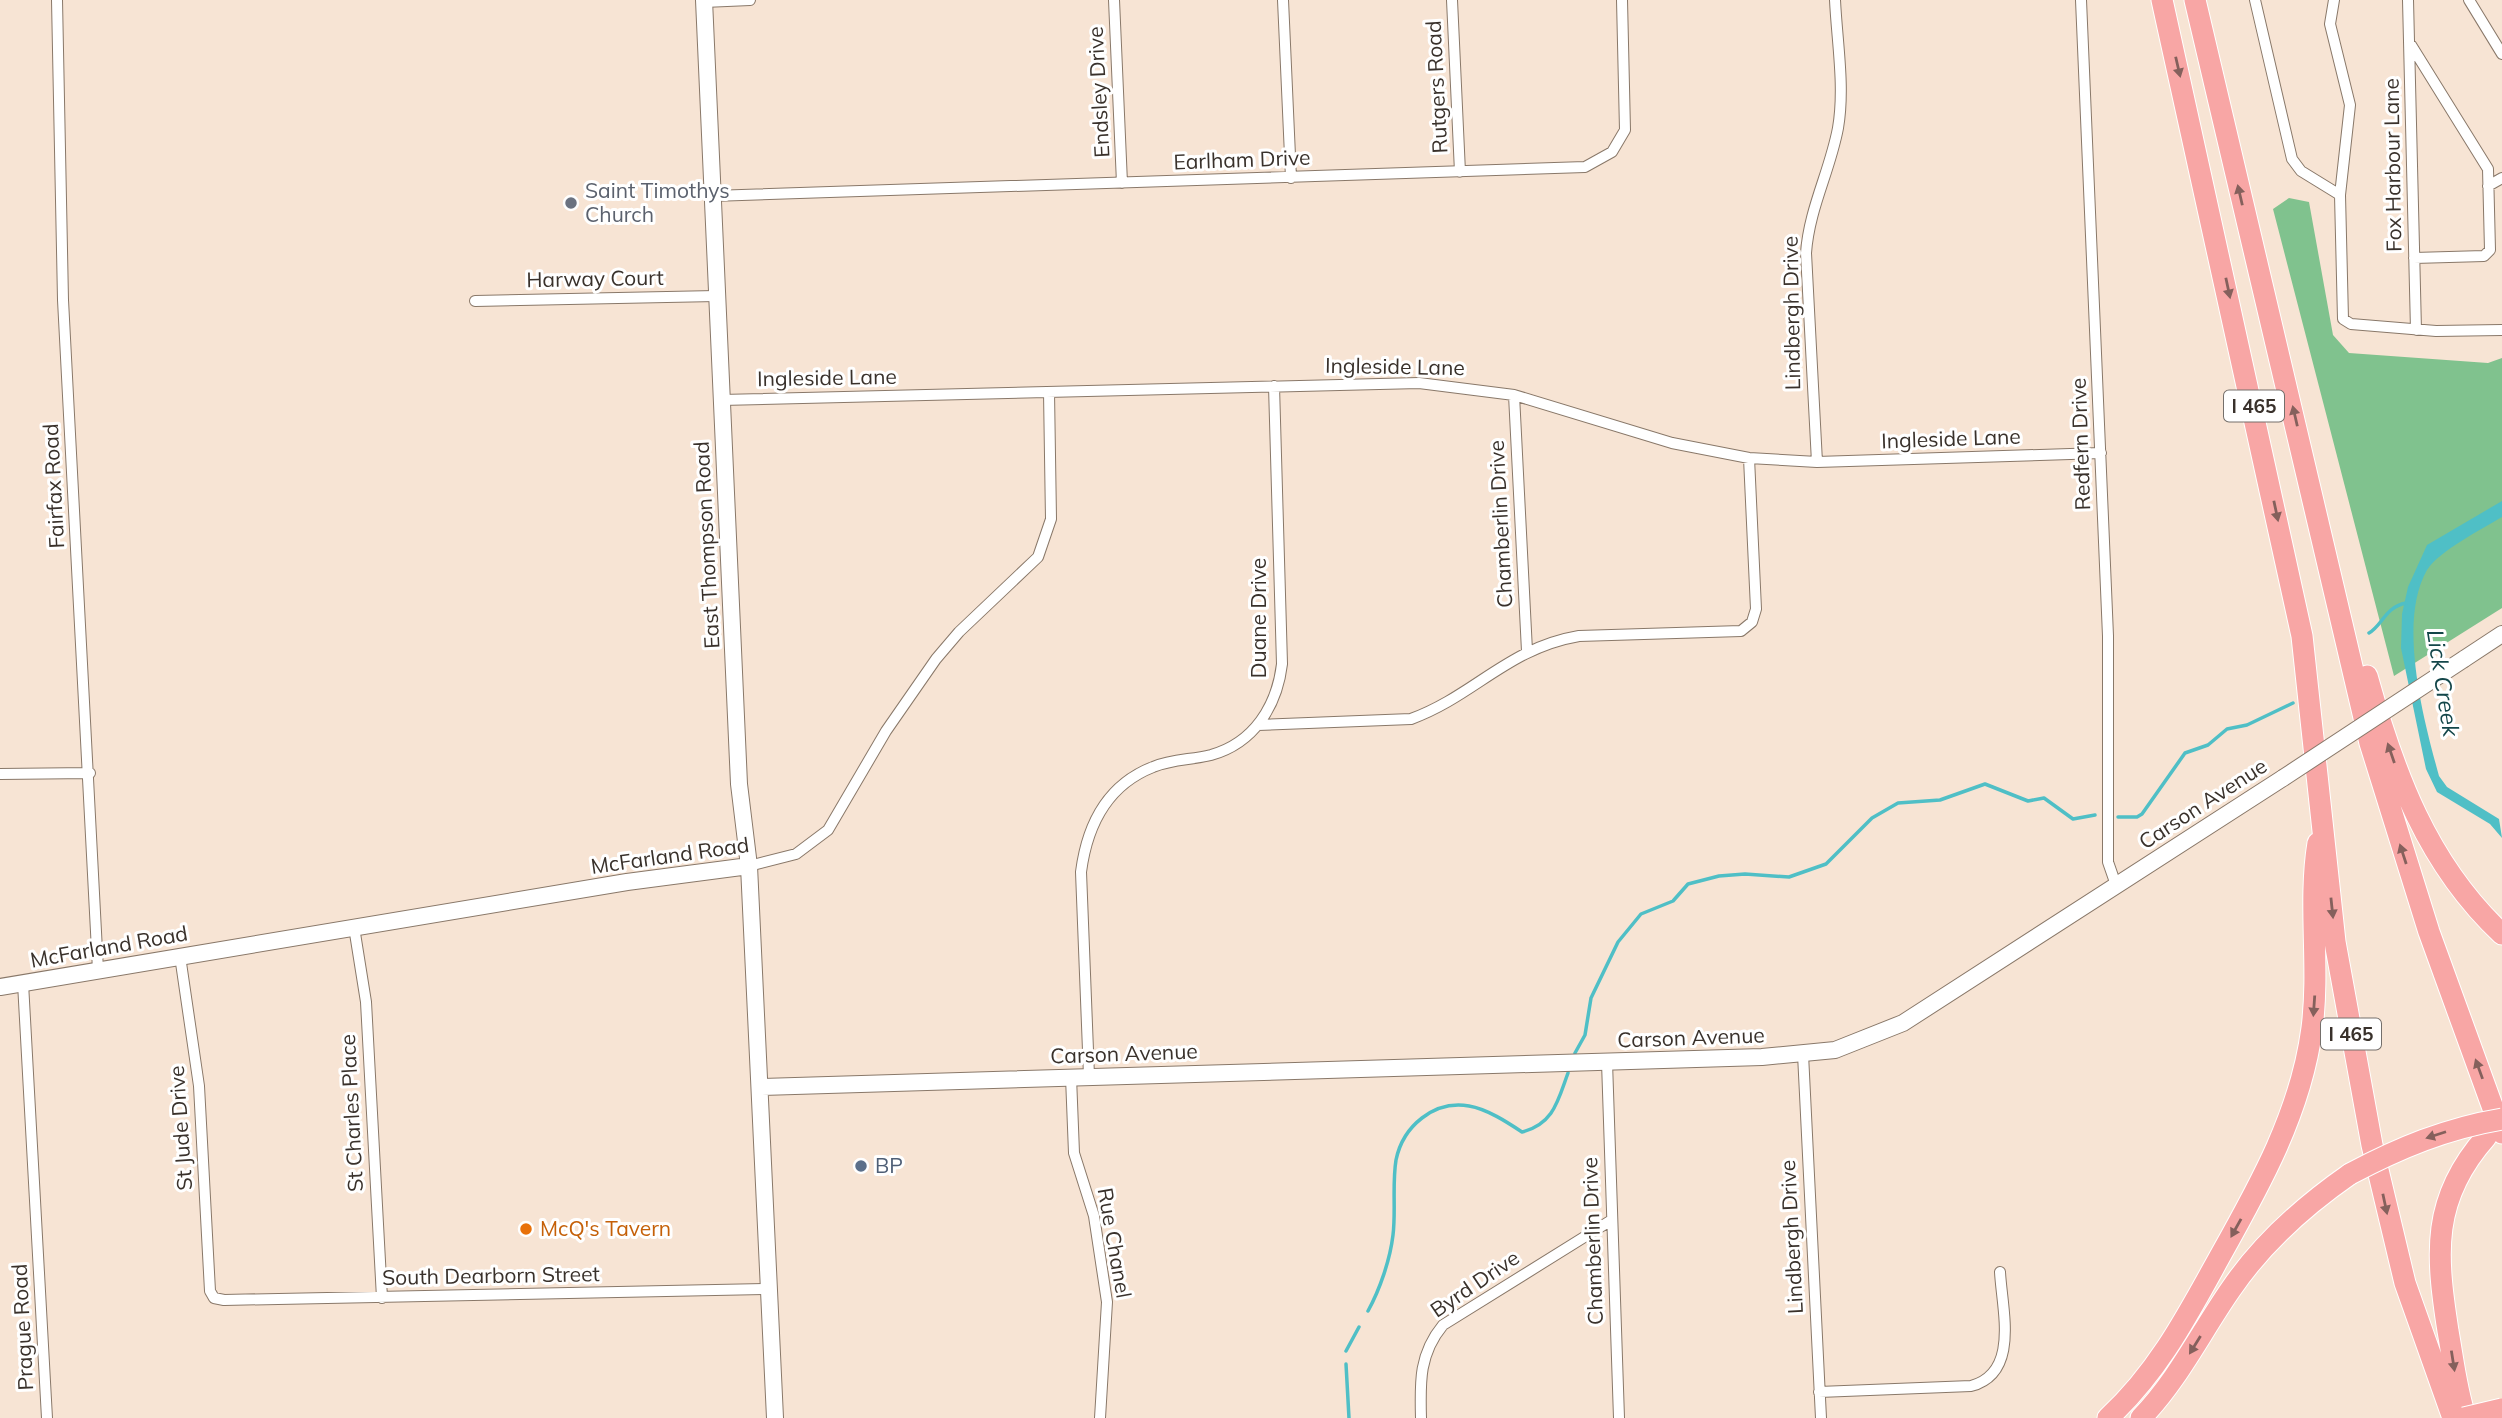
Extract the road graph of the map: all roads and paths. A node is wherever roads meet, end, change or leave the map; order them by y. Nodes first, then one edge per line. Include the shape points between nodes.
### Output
1 (57, 0) edge
2 (750, 0) edge
3 (1114, 0) edge
4 (1283, 0) edge
5 (1452, 0) edge
6 (1622, 0) edge
7 (1835, 0) edge
8 (2081, 0) edge
9 (2162, 0) edge
10 (2195, 0) edge
11 (2255, 0) edge
12 (2334, 0) edge
13 (2408, 0) edge
14 (2469, 0) edge
15 (704, 1) edge
16 (2410, 43) junction
17 (2502, 54) edge
18 (1460, 172) junction
19 (1291, 178) junction
20 (2502, 178) edge
21 (1122, 183) junction
22 (2488, 186) junction
23 (2340, 195) junction
24 (712, 196) junction
25 (2414, 258) junction
26 (716, 296) junction
27 (475, 301) dead end
28 (2416, 330) junction
29 (2502, 330) edge
30 (1275, 386) junction
31 (1049, 392) junction
32 (1514, 395) junction
33 (720, 400) junction
34 (2101, 453) junction
35 (1749, 458) junction
36 (1817, 462) junction
37 (2328, 554) junction
38 (2502, 634) edge
39 (1527, 651) junction
40 (1258, 726) junction
41 (90, 773) junction
42 (0, 774) edge
43 (2323, 816) junction
44 (749, 866) junction
45 (2116, 885) junction
46 (354, 928) junction
47 (2502, 934) edge
48 (180, 956) junction
49 (98, 970) junction
50 (23, 983) junction
51 (0, 987) edge
52 (1803, 1054) junction
53 (1607, 1062) junction
54 (1089, 1076) junction
55 (1071, 1077) junction
56 (760, 1087) junction
57 (2502, 1120) edge
58 (2494, 1135) edge
59 (1611, 1221) junction
60 (2000, 1272) dead end
61 (769, 1289) junction
62 (214, 1298) joint
63 (382, 1298) junction
64 (2428, 1350) junction
65 (1819, 1392) junction
66 (2502, 1409) edge
67 (47, 1418) edge
68 (775, 1418) edge
69 (1100, 1418) edge
70 (1421, 1418) edge
71 (1619, 1418) edge
72 (1821, 1418) edge
73 (2108, 1418) edge
74 (2141, 1418) edge
75 (2444, 1418) edge
76 (2453, 1418) edge
77 (2465, 1418) edge

1 - 41 street, Fairfax Road via 63,300
2 - 15 street
3 - 21 street, Endsley Drive
4 - 19 street
5 - 18 street, Rutgers Road
6 - 18 street, Earlham Drive via 1627,114 1625,130 1612,152 1585,167
7 - 36 street, Lindbergh Drive via 1840,110 1806,253
8 - 34 street, Redfern Drive
9 -> 43 highway, I 465 via 2296,604
37 -> 10 highway, I 465
11 - 23 street via 2292,159 2301,171
12 - 23 street via 2330,24 2350,104
13 - 16 street, Fox Harbour Lane
14 - 17 street
15 - 24 main road, East Thompson Road
16 - 22 street via 2488,169
16 - 25 street, Fox Harbour Lane
18 - 19 street, Earlham Drive
19 - 21 street, Earlham Drive
20 - 22 street
21 - 24 street, Earlham Drive
22 - 25 street via 2490,253
23 - 28 street via 2346,323
24 - 26 main road, East Thompson Road
25 - 28 street, Fox Harbour Lane
26 - 27 street, Harway Court
26 - 33 main road, East Thompson Road
28 - 29 street
30 - 31 street, Ingleside Lane
30 - 32 street, Ingleside Lane via 1419,383
30 - 40 street, Duane Drive via 1282,664 1274,699
31 - 33 street, Ingleside Lane
31 - 44 street, McFarland Road via 1052,519 1038,557 936,659 886,731 828,831 796,854
32 - 35 street, Ingleside Lane via 1672,443
32 - 39 street, Chamberlin Drive
33 - 44 main road, East Thompson Road via 739,784
34 - 36 street, Ingleside Lane
34 - 45 street, Redfern Drive via 2108,636 2108,862
35 - 36 street, Ingleside Lane
35 - 39 street via 1756,609 1750,625 1735,632 1579,636
47 -> 37 highway via 2452,881 2410,807
58 -> 37 highway, I 465 via 2398,838 2352,674
38 - 45 main road, Carson Avenue, bridge
39 - 40 street via 1411,719
40 - 54 street, Duane Drive via 1220,752 1139,773 1108,800 1094,822 1084,846 1081,872
41 - 42 street
41 - 49 street, Fairfax Road
43 -> 64 highway, I 465 via 2336,942 2358,1076 2387,1214
43 -> 73 highway via 2314,871 2312,1028 2292,1113 2252,1198 2174,1340
44 - 46 main road, McFarland Road
44 - 56 main road, East Thompson Road
45 - 52 main road, Carson Avenue via 1903,1023 1835,1051
46 - 48 main road, McFarland Road
46 - 63 street, St Charles Place via 366,1002
48 - 49 main road, McFarland Road
48 - 62 street, St Jude Drive via 199,1086
49 - 50 main road, McFarland Road
50 - 51 main road, McFarland Road
50 - 67 street, Prague Road
52 - 53 main road, Carson Avenue
52 - 65 street, Lindbergh Drive
53 - 54 main road, Carson Avenue
53 - 59 street, Chamberlin Drive
54 - 55 main road, Carson Avenue
55 - 56 main road, Carson Avenue
55 - 69 street, Rue Chanel via 1074,1153 1094,1216 1107,1302
56 - 61 main road, East Thompson Road
57 - 58 highway
57 -> 74 highway, bridge via 2414,1143 2350,1174 2316,1198 2274,1235 2238,1280 2171,1382
58 -> 77 highway via 2454,1186 2439,1244 2441,1283
59 - 70 street, Byrd Drive via 1443,1325 1423,1360
59 - 71 street, Chamberlin Drive
60 - 65 street via 2003,1360 1988,1379 1971,1386
61 - 63 street, South Dearborn Street
61 - 68 main road
62 - 63 street, South Dearborn Street
64 - 75 highway
64 - 76 highway, I 465
65 - 72 street, Lindbergh Drive
66 - 77 highway, bridge

